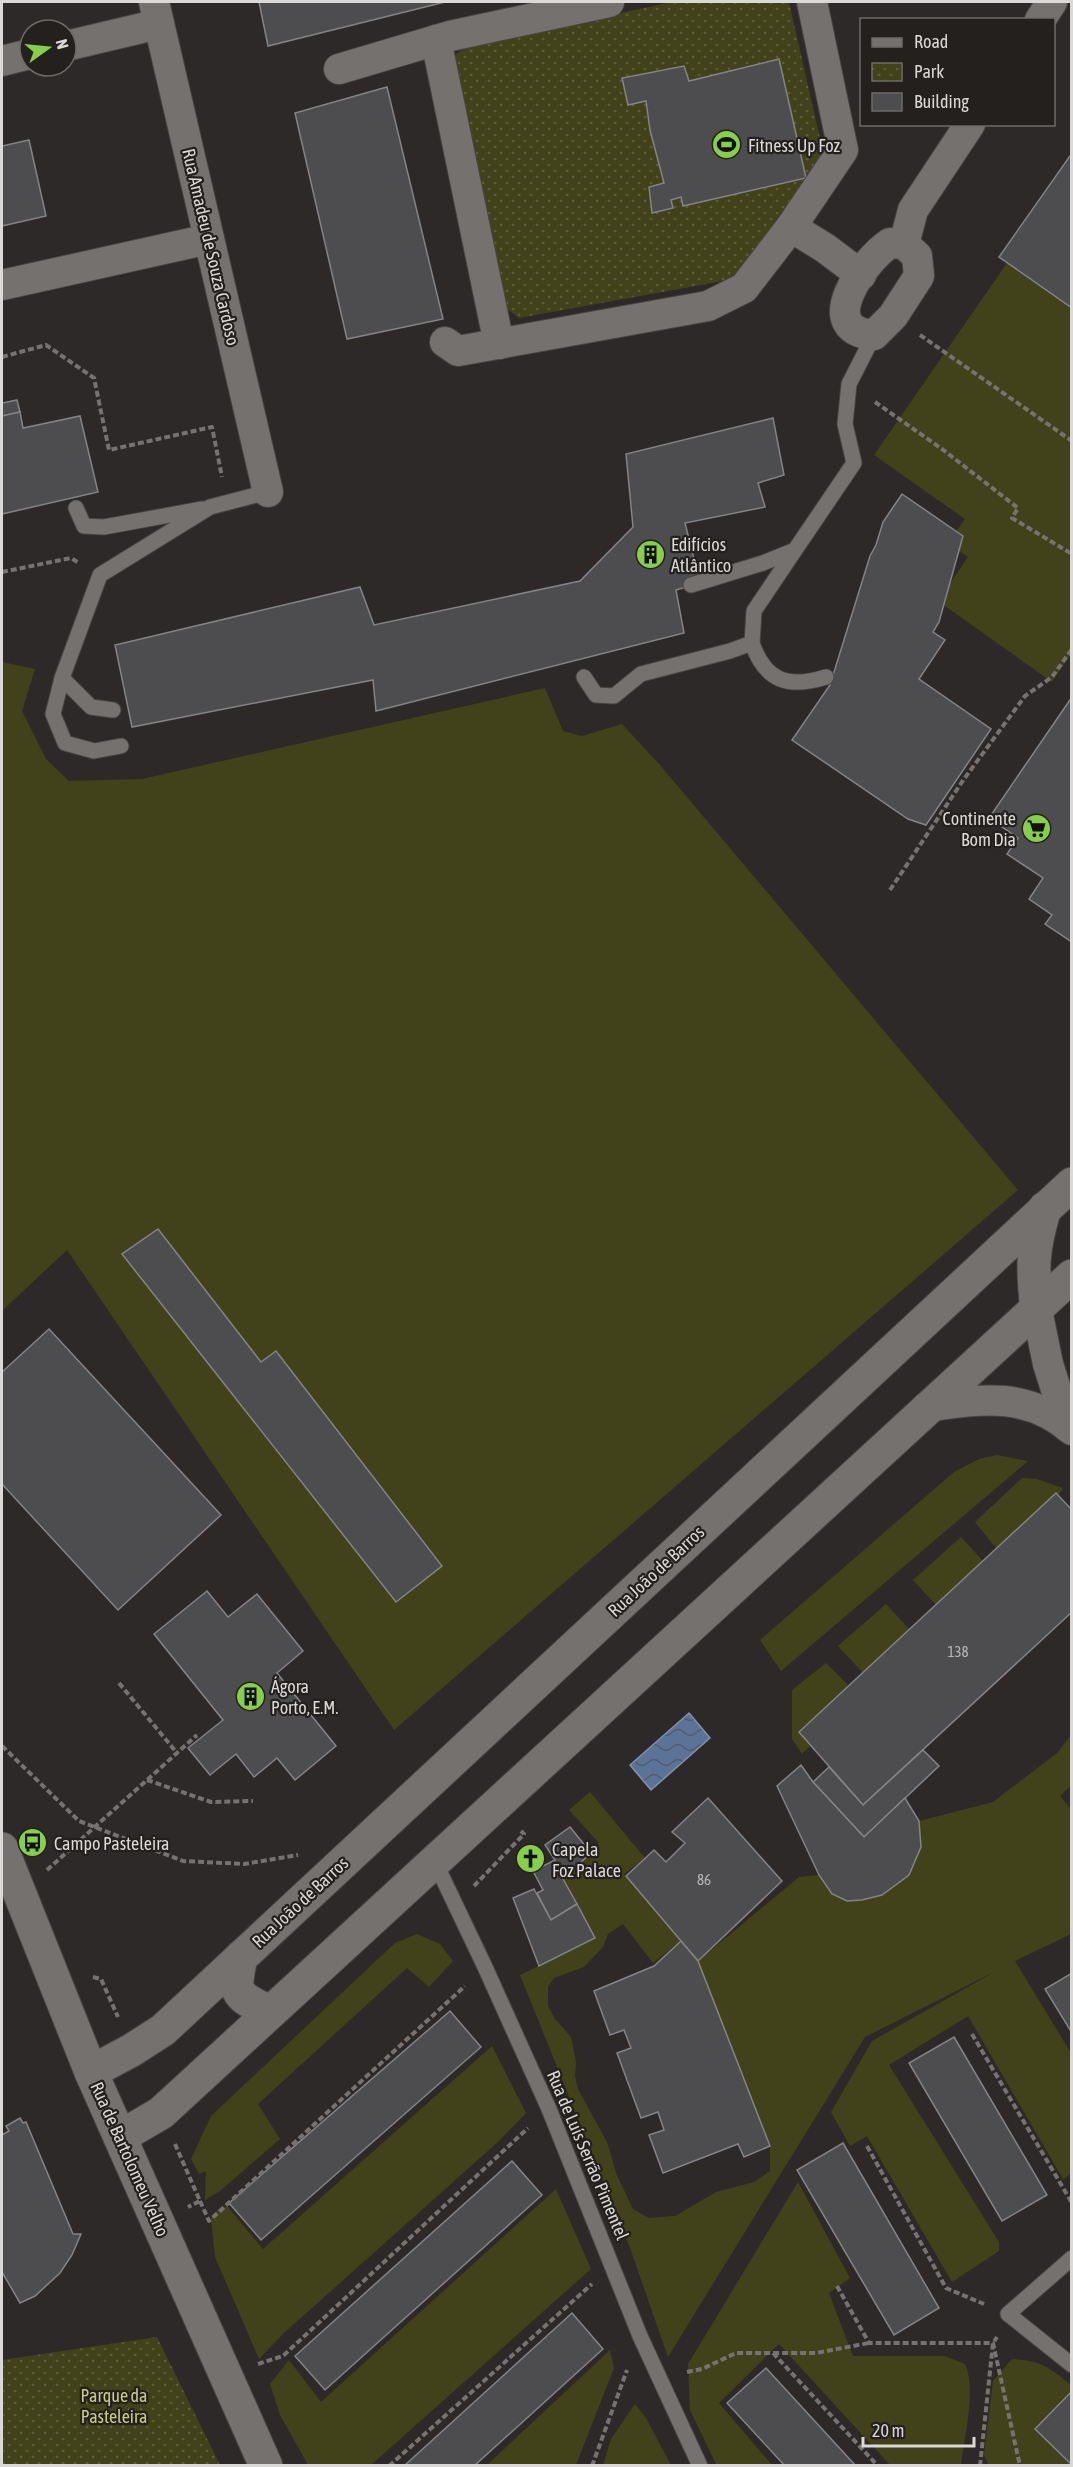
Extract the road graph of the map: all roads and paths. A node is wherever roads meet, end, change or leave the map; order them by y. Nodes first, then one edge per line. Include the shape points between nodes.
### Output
1 (609, 2) edge
2 (812, 2) edge
3 (1052, 2) edge
4 (156, 13) edge
5 (1041, 18) edge
6 (436, 40) junction
7 (78, 42) edge
8 (18, 57) edge
9 (2, 61) edge
10 (339, 69) dead end
11 (969, 126) edge
12 (791, 227) junction
13 (208, 238) junction
14 (904, 244) junction
15 (861, 275) junction
16 (2, 285) edge
17 (884, 326) junction
18 (445, 342) dead end
19 (499, 344) junction
20 (2, 357) edge
21 (849, 384) junction
22 (1071, 441) edge
23 (268, 492) joint
24 (228, 502) junction
25 (210, 507) junction
26 (76, 508) dead end
27 (795, 550) junction
28 (1071, 554) edge
29 (2, 572) edge
30 (100, 575) junction
31 (691, 585) dead end
32 (752, 643) junction
33 (1071, 649) edge
34 (584, 677) dead end
35 (826, 677) dead end
36 (62, 678) junction
37 (113, 710) dead end
38 (121, 746) dead end
39 (890, 890) dead end
40 (1071, 1184) edge
41 (1045, 1208) junction
42 (1071, 1276) edge
43 (1037, 1310) junction
44 (927, 1407) junction
45 (1070, 1428) edge
46 (119, 1683) dead end
47 (197, 1735) dead end
48 (2, 1746) edge
49 (177, 1753) junction
50 (147, 1780) junction
51 (253, 1801) dead end
52 (93, 1827) junction
53 (2, 1848) edge
54 (307, 1852) dead end
55 (435, 1862) junction
56 (20, 1895) junction
57 (240, 1957) junction
58 (485, 1967) junction
59 (269, 2012) junction
60 (972, 2034) dead end
61 (91, 2072) junction
62 (549, 2109) junction
63 (120, 2137) junction
64 (867, 2146) dead end
65 (200, 2201) dead end
66 (1071, 2203) edge
67 (1071, 2258) edge
68 (613, 2265) junction
69 (837, 2286) dead end
70 (1008, 2314) junction
71 (640, 2336) junction
72 (869, 2343) junction
73 (993, 2343) junction
74 (772, 2353) junction
75 (1071, 2365) edge
76 (226, 2375) junction
77 (660, 2379) junction
78 (266, 2466) edge
79 (389, 2466) edge
80 (592, 2466) edge
81 (700, 2466) edge
82 (878, 2466) edge
83 (980, 2466) edge
84 (1020, 2466) edge

1 - 6 street
2 - 12 street via 843,150
3 - 5 street
4 - 7 street
4 - 13 street, Rua Amadeu de Souza Cardoso
6 - 10 street
6 - 19 street
8 - 9 street
11 - 14 street via 913,210
12 - 15 street
12 - 19 street via 744,288 708,306
13 - 16 street
13 - 23 street, Rua Amadeu de Souza Cardoso
14 - 15 street via 890,243 876,253
14 - 17 street via 917,256 919,276
15 - 17 street via 844,307 846,324 858,334
17 - 21 lane
17 - 22 path
18 - 19 street via 458,351
20 - 24 path via 46,345 94,378 109,450 212,427
21 - 27 lane via 845,424 854,463
21 - 28 path via 1018,508 1012,518
23 - 24 lane
24 - 25 lane
25 - 26 lane via 104,527 84,526
25 - 30 lane
27 - 31 lane
27 - 32 lane via 754,611
29 - 30 path via 71,558
30 - 36 lane
32 - 34 lane via 641,674 614,696 596,695
32 - 35 lane via 759,663 781,680 797,683
33 - 39 path via 1052,677 1025,696
36 - 37 lane via 91,707
36 - 38 lane via 53,714 65,743 94,751
40 - 41 street, Rua João de Barros
41 - 43 street via 1034,1244 1032,1268
41 - 57 street, Rua João de Barros
42 - 43 street
43 - 44 street
43 - 45 street via 1048,1364
44 - 45 street via 988,1398 1011,1401 1045,1412
44 - 55 street
46 - 49 path
47 - 49 path
48 - 52 path via 79,1821
49 - 50 path
50 - 51 path via 211,1802
50 - 52 path
52 - 54 path via 183,1861 244,1864
52 - 56 path
53 - 56 street, Rua de Bartolomeu Velho
55 - 58 lane, Rua de Luís Serrão Pimentel
55 - 59 street
56 - 61 street, Rua de Bartolomeu Velho
57 - 59 street, Rua João de Barros via 235,1984 243,1999
57 - 61 street, Rua João de Barros via 163,2030
58 - 62 lane, Rua de Luís Serrão Pimentel
58 - 65 path via 209,2221
59 - 63 street via 161,2113
60 - 66 path
61 - 63 street, Rua de Bartolomeu Velho
62 - 68 lane, Rua de Luís Serrão Pimentel
62 - 76 path via 283,2356
63 - 76 street, Rua de Bartolomeu Velho
64 - 70 path via 946,2288
67 - 70 lane
68 - 71 lane, Rua de Luís Serrão Pimentel
68 - 79 path
69 - 72 path
70 - 73 path
70 - 75 lane
71 - 77 lane, Rua de Luís Serrão Pimentel
71 - 80 path
72 - 73 path
72 - 74 path via 816,2353
73 - 83 path
73 - 84 path
74 - 77 path via 736,2353 702,2368
74 - 82 path
76 - 78 street, Rua de Bartolomeu Velho
77 - 81 lane, Rua de Luís Serrão Pimentel

